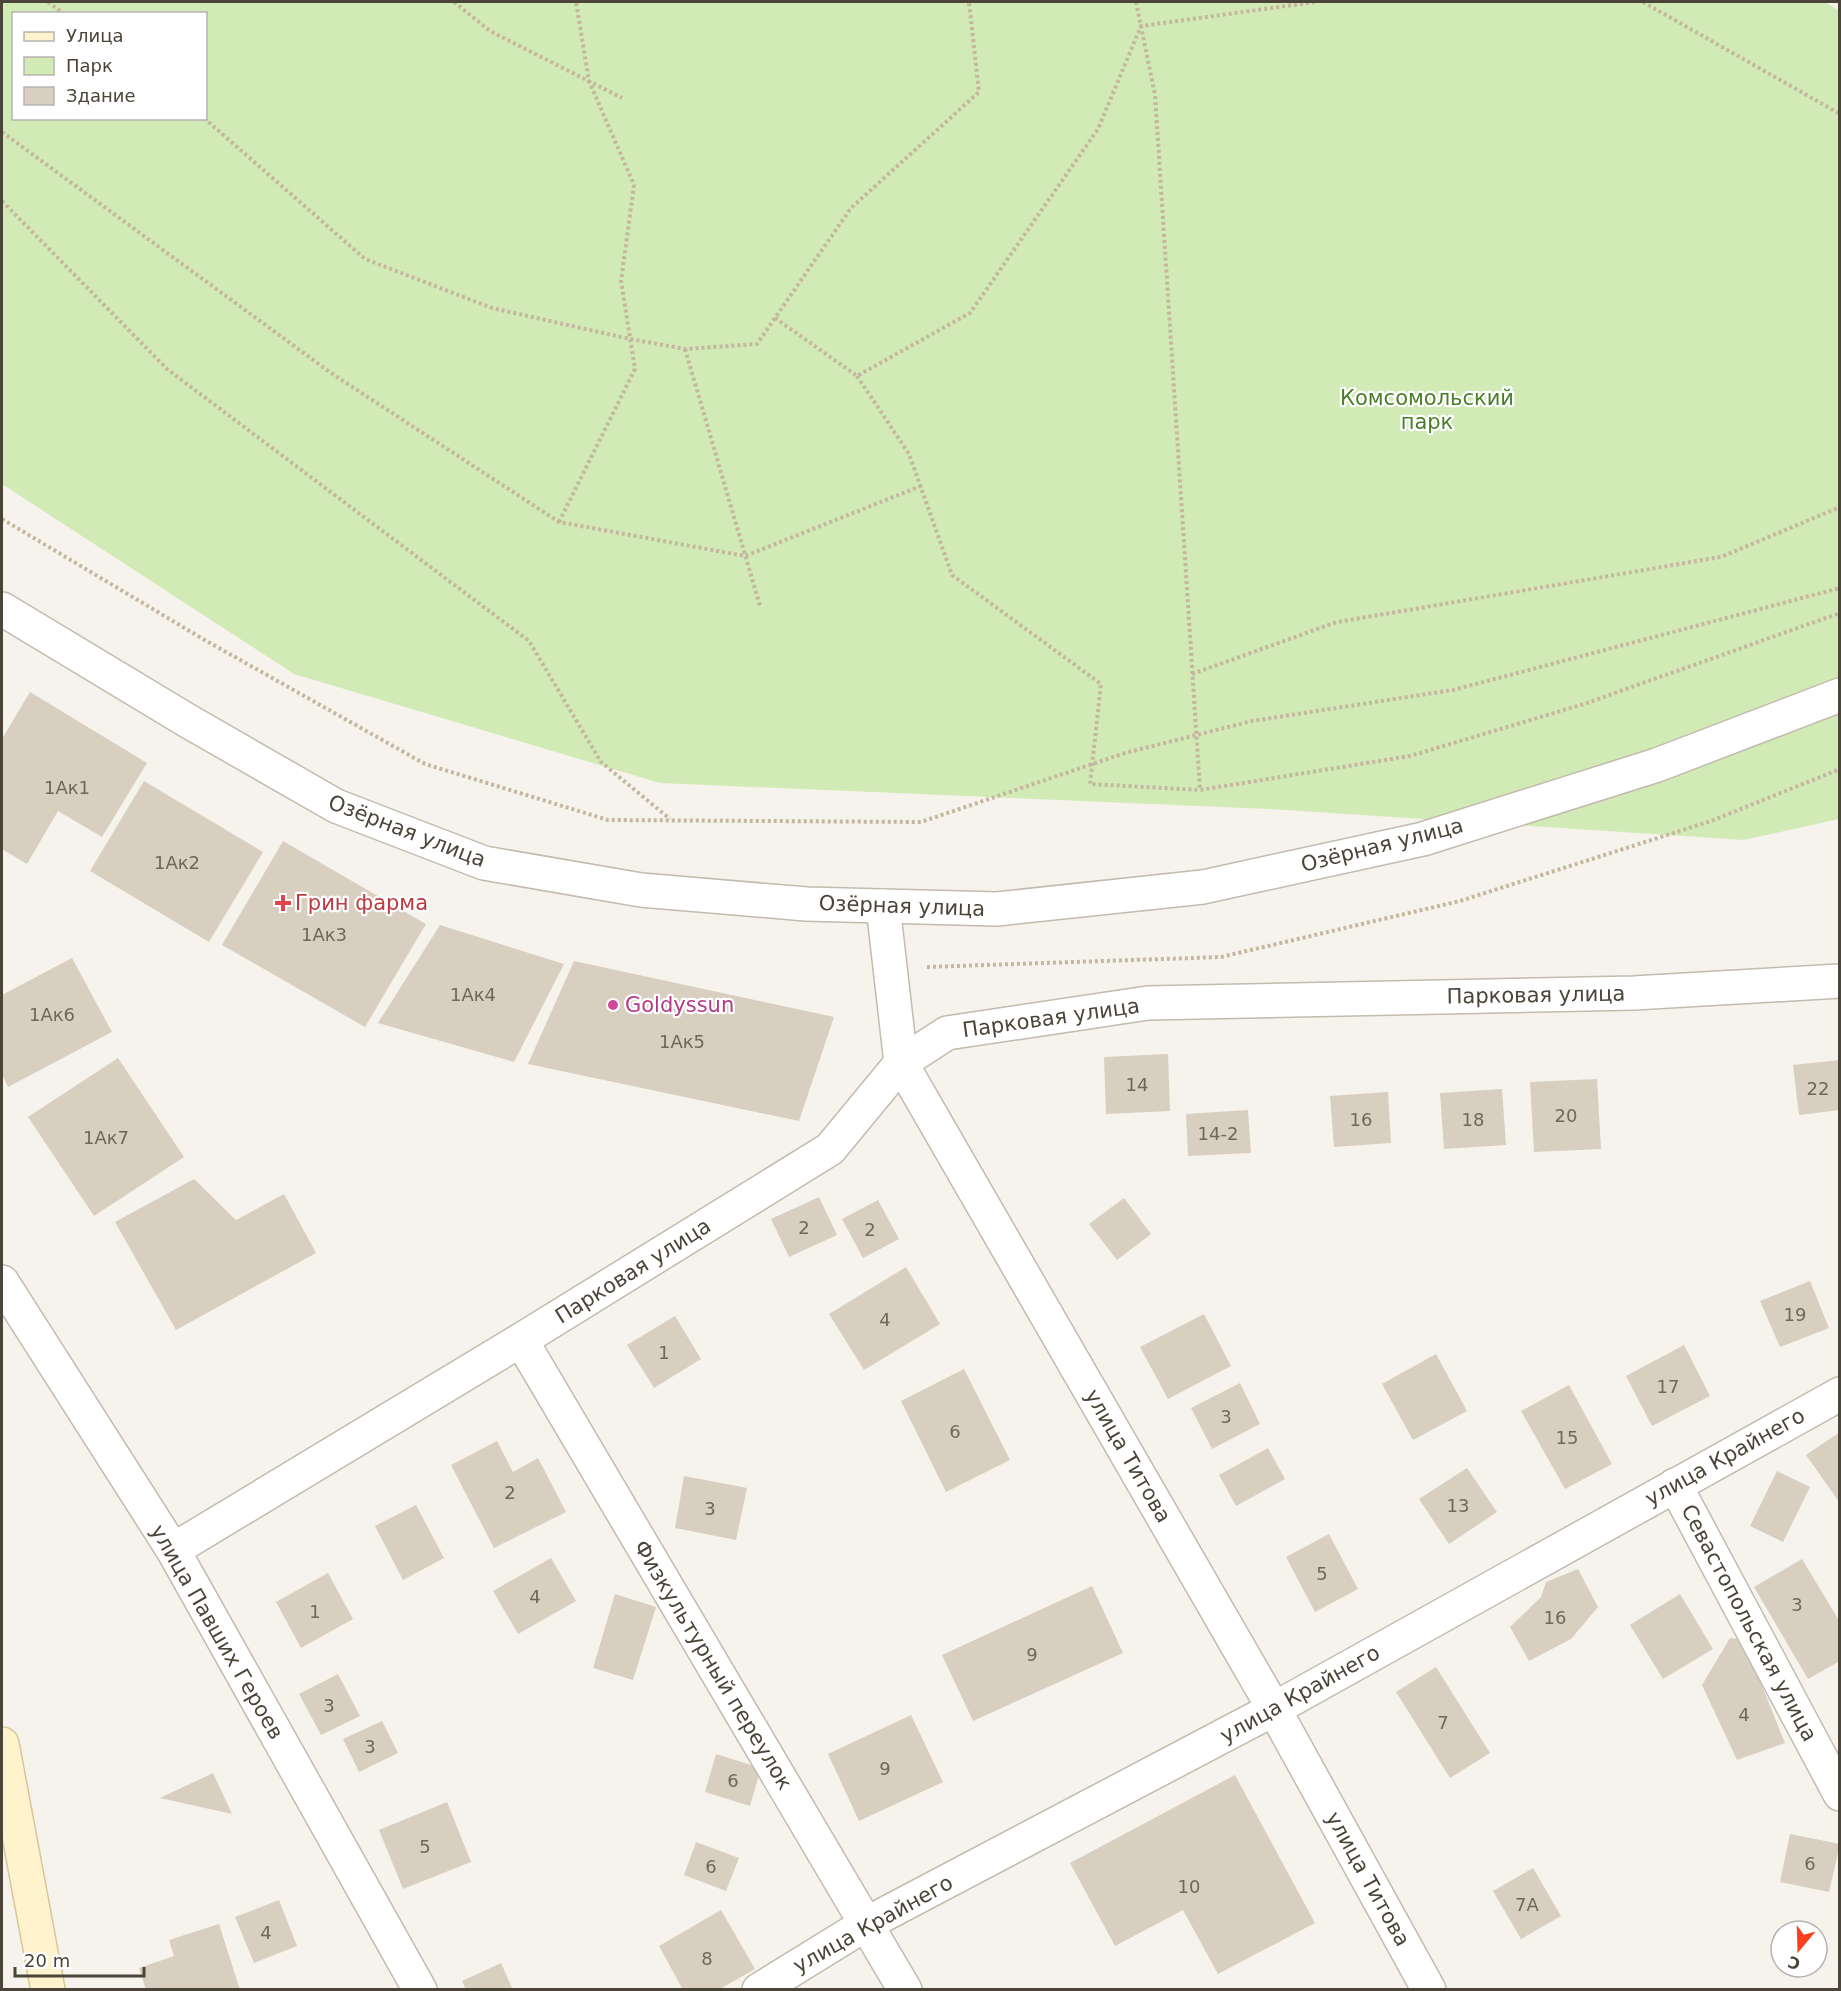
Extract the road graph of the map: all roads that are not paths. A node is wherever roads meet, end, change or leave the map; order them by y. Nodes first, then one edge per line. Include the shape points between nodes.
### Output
1 (2, 609) edge
2 (1839, 695) edge
3 (884, 906) junction
4 (1839, 981) edge
5 (901, 1063) junction
6 (2, 1282) edge
7 (521, 1340) junction
8 (1839, 1394) edge
9 (1675, 1485) junction
10 (173, 1550) junction
11 (1274, 1709) junction
12 (2, 1744) edge
13 (1839, 1794) edge
14 (866, 1924) junction
15 (48, 1989) edge
16 (420, 1989) edge
17 (759, 1989) edge
18 (905, 1989) edge
19 (1429, 1989) edge

1 - 3 street, Озёрная улица via 336,807 484,863 641,890 806,904
2 - 3 street, Озёрная улица via 1657,765 1412,841 1203,887 997,909
3 - 5 street, улица Титова
4 - 5 street, Парковая улица via 1634,993 1148,1003 946,1033
5 - 7 street, Парковая улица via 830,1149
5 - 11 street, улица Титова
6 - 10 street, улица Павших Героев
7 - 10 street, Парковая улица
7 - 14 street, Физкультурный переулок
8 - 9 street, улица Крайнего
9 - 11 street, улица Крайнего
9 - 13 street, Севастопольская улица
10 - 16 street, улица Павших Героев
11 - 14 street, улица Крайнего
11 - 19 street, улица Титова
12 - 15 main road
14 - 17 street, улица Крайнего
14 - 18 street, Физкультурный переулок

